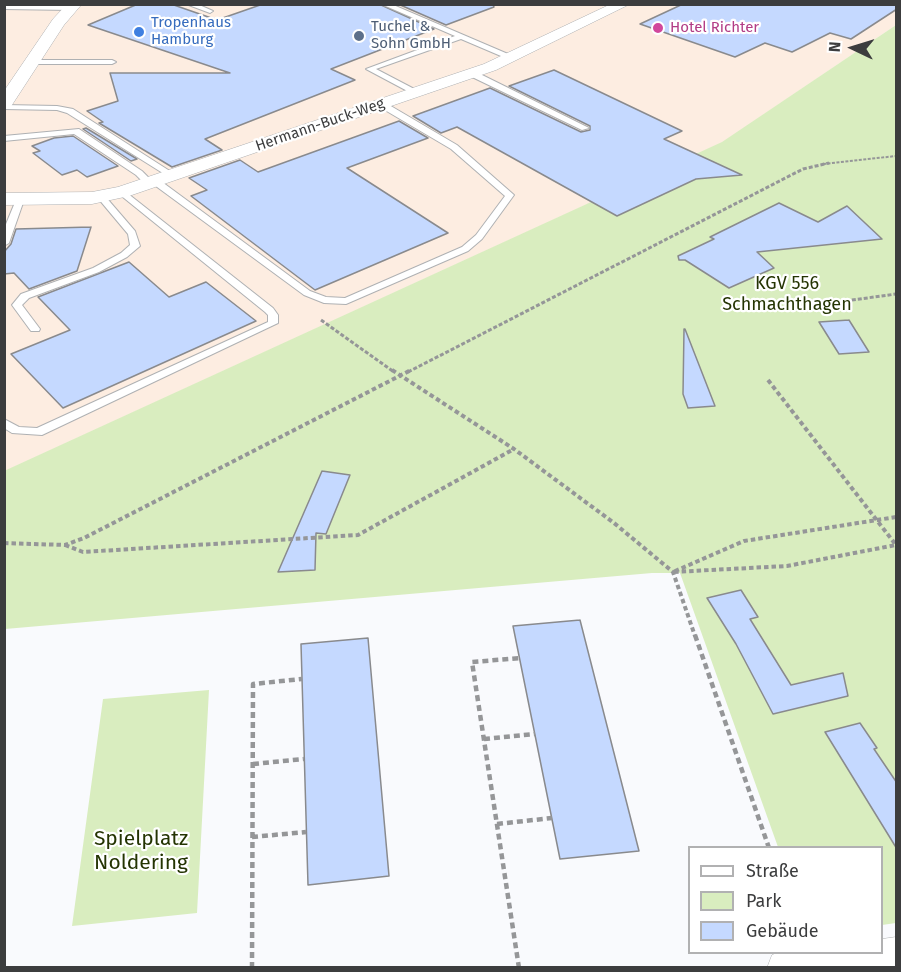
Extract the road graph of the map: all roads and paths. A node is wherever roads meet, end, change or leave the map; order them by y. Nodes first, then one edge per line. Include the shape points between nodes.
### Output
1 (189, 4) edge
2 (384, 4) edge
3 (623, 4) edge
4 (73, 6) edge
5 (4, 7) edge
6 (210, 11) dead end
7 (462, 36) junction
8 (511, 57) junction
9 (32, 62) junction
10 (112, 62) dead end
11 (471, 73) junction
12 (416, 92) junction
13 (381, 104) junction
14 (4, 105) edge
15 (585, 128) dead end
16 (4, 139) edge
17 (897, 156) edge
18 (172, 175) junction
19 (152, 182) junction
20 (122, 192) junction
21 (102, 197) junction
22 (12, 200) edge
23 (4, 243) edge
24 (897, 294) edge
25 (786, 300) dead end
26 (35, 328) dead end
27 (401, 377) junction
28 (768, 380) dead end
29 (4, 422) edge
30 (514, 449) junction
31 (897, 517) edge
32 (877, 521) junction
33 (4, 543) edge
34 (65, 545) junction
35 (896, 546) edge
36 (673, 572) junction
37 (520, 658) dead end
38 (302, 679) dead end
39 (535, 735) dead end
40 (484, 738) junction
41 (304, 759) dead end
42 (253, 764) junction
43 (552, 818) dead end
44 (497, 824) junction
45 (306, 832) dead end
46 (252, 837) junction
47 (768, 846) edge
48 (897, 956) edge
49 (252, 968) edge
50 (519, 968) edge
51 (785, 968) edge

1 - 6 lane
2 - 7 lane
3 - 8 street, Hermann-Buck-Weg
4 - 5 lane
4 - 9 street
7 - 8 lane
7 - 12 lane via 370,69
8 - 11 street, Hermann-Buck-Weg
9 - 10 lane
9 - 14 street
11 - 12 street, Hermann-Buck-Weg
11 - 15 lane
12 - 13 street, Hermann-Buck-Weg
13 - 18 street, Hermann-Buck-Weg
13 - 19 lane via 454,147 510,195 465,249 346,301 324,300 307,293
14 - 18 lane via 70,111
16 - 19 lane via 76,131
17 - 27 path via 835,161 803,169
18 - 19 street, Hermann-Buck-Weg
19 - 20 street, Hermann-Buck-Weg
20 - 21 street, Hermann-Buck-Weg
20 - 29 lane via 269,310 273,323 38,432 16,430
21 - 22 street, Hermann-Buck-Weg
21 - 26 lane via 132,233 135,246 96,270 25,296 17,305
22 - 23 lane
24 - 25 path via 838,302
27 - 30 path
27 - 34 path
28 - 32 path
30 - 34 path via 358,535 83,552
30 - 36 path
31 - 32 path
32 - 35 path
32 - 36 path via 744,542
33 - 34 path
35 - 36 path via 787,566
36 - 47 path
37 - 40 path via 472,662
38 - 42 path via 253,684
39 - 40 path
40 - 44 path
41 - 42 path
42 - 46 path
43 - 44 path
44 - 50 path
45 - 46 path
46 - 49 path
48 - 51 street

